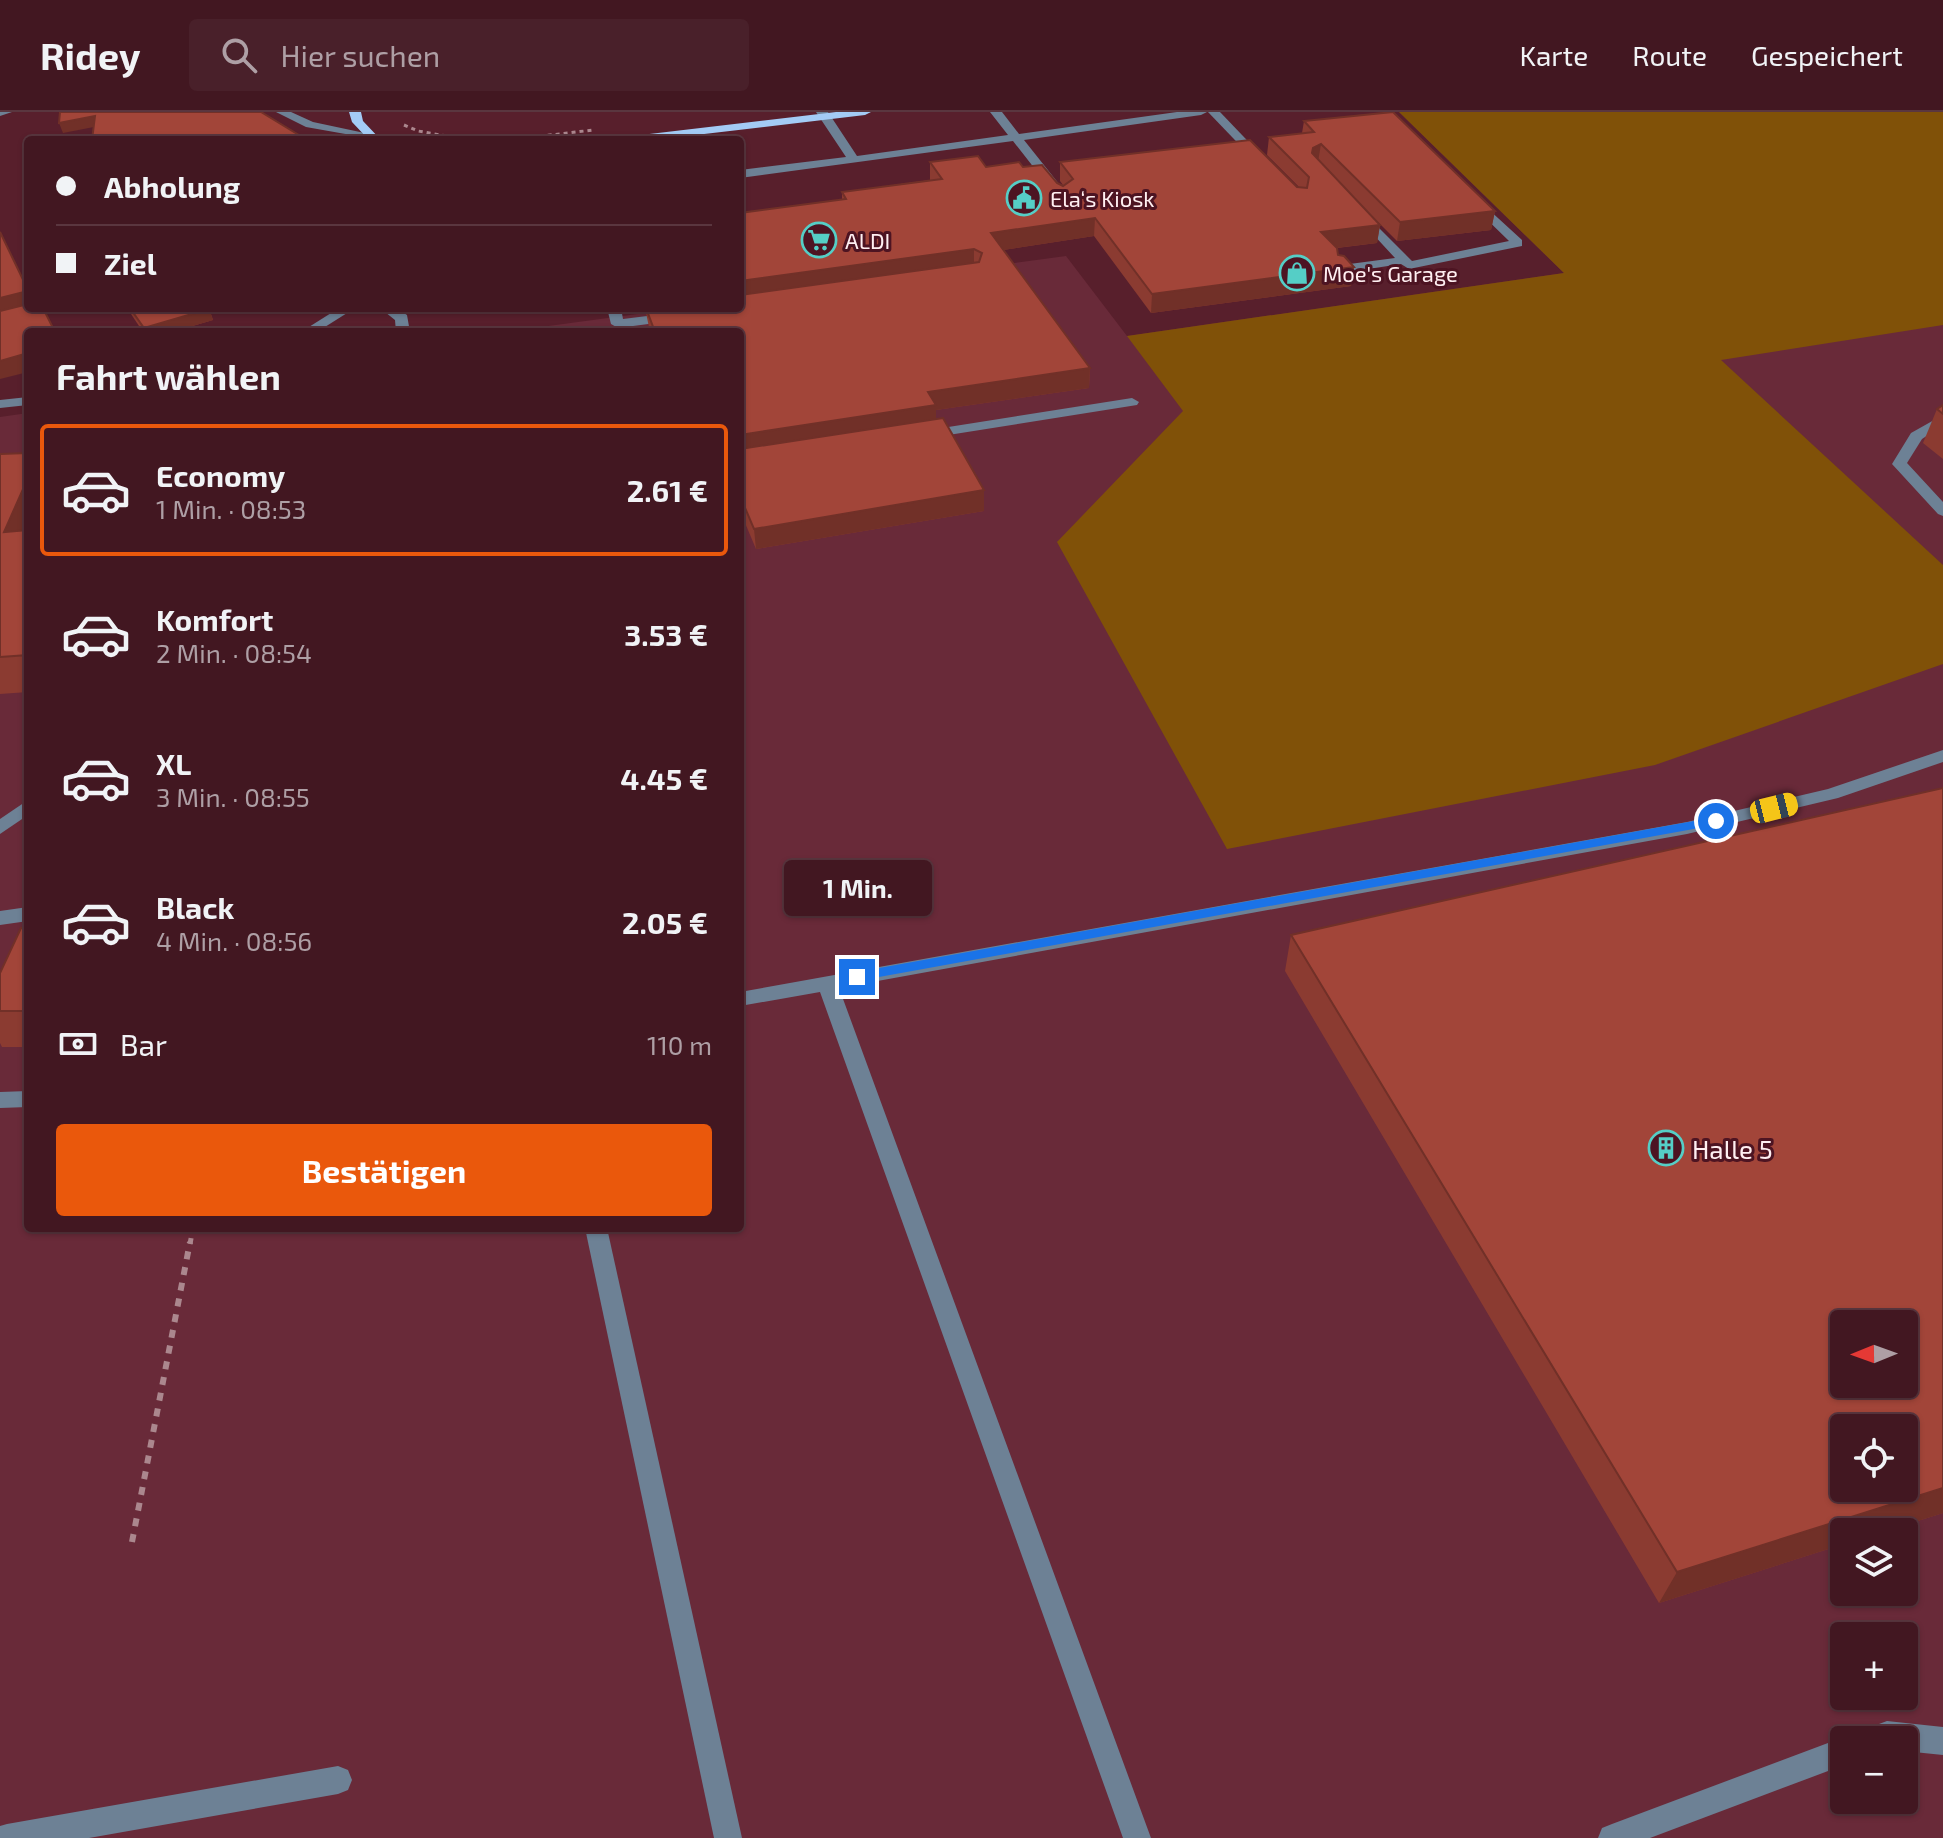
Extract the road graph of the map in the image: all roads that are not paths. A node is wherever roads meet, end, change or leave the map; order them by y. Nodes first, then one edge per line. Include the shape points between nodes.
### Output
1 (6, 112) edge
2 (282, 112) edge
3 (355, 112) edge
4 (865, 112) edge
5 (996, 112) edge
6 (1201, 112) edge
7 (1214, 112) edge
8 (0, 113) edge
9 (824, 114) edge
10 (367, 136) edge
11 (371, 136) edge
12 (655, 136) edge
13 (1017, 137) junction
14 (854, 160) junction
15 (1271, 171) edge
16 (744, 174) edge
17 (1465, 191) edge
18 (1063, 197) edge
19 (1353, 206) edge
20 (1404, 260) junction
21 (1342, 269) edge
22 (45, 312) edge
23 (341, 312) edge
24 (393, 312) edge
25 (615, 312) edge
26 (691, 314) edge
27 (0, 323) edge
28 (315, 328) edge
29 (403, 328) edge
30 (24, 401) edge
31 (1132, 402) dead end
32 (0, 404) edge
33 (1943, 419) edge
34 (913, 436) edge
35 (1943, 511) edge
36 (1943, 756) edge
37 (24, 809) edge
38 (0, 828) edge
39 (24, 915) edge
40 (0, 918) edge
41 (827, 982) junction
42 (744, 998) edge
43 (24, 1099) edge
44 (0, 1100) edge
45 (597, 1232) edge
46 (1918, 1738) edge
47 (1943, 1741) edge
48 (1830, 1756) edge
49 (338, 1780) dead end
50 (7, 1838) edge
51 (728, 1838) edge
52 (1137, 1838) edge
53 (1612, 1838) edge

1 - 8 street
2 - 10 street via 310,125
3 - 11 main road
4 - 9 main road
5 - 13 street
6 - 13 street
7 - 15 street
9 - 12 main road
9 - 14 street
13 - 14 street
13 - 18 street
14 - 16 street
17 - 20 street via 1518,243 1409,265
19 - 20 street
20 - 21 street
22 - 27 street
23 - 28 street
24 - 29 street via 402,318
25 - 26 street via 618,324
30 - 32 street
31 - 34 street
33 - 35 street via 1916,436 1899,464
36 - 41 street via 1832,794 1687,828
37 - 38 street
39 - 40 street
41 - 42 street
41 - 52 street
43 - 44 street
45 - 51 street
46 - 47 street
48 - 53 street
49 - 50 street

